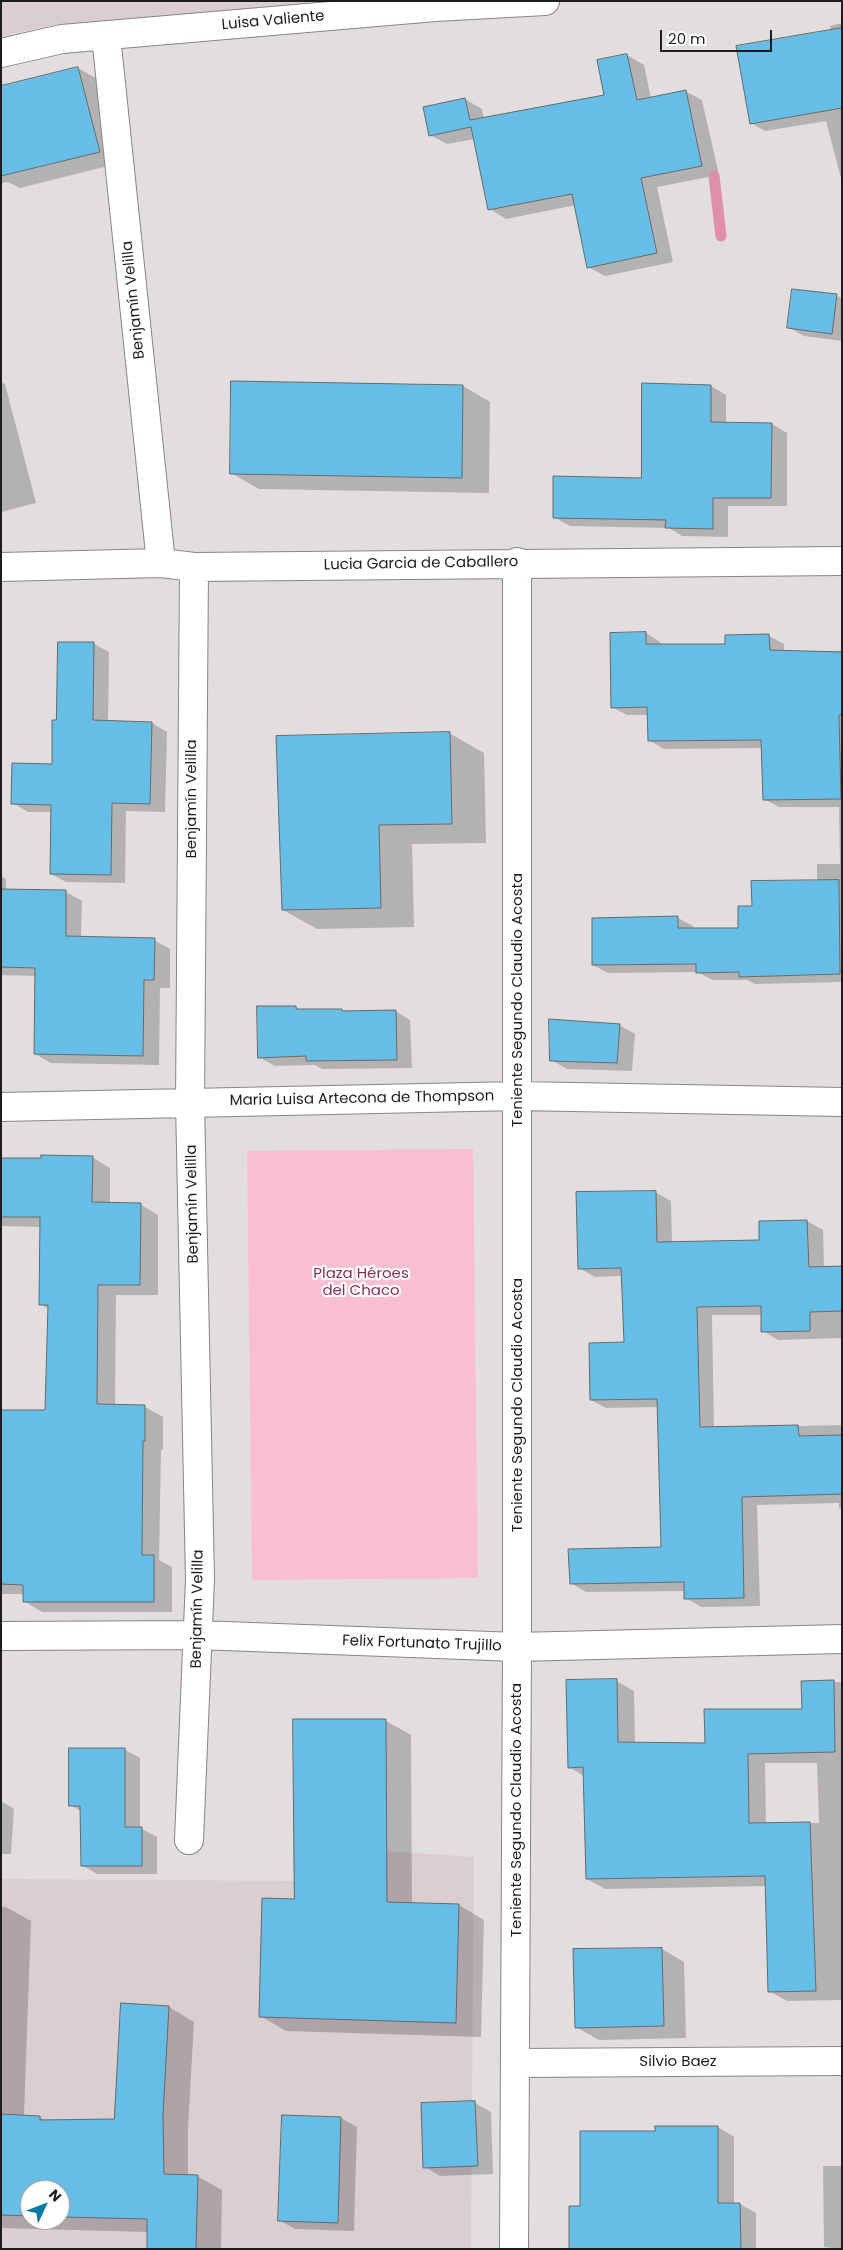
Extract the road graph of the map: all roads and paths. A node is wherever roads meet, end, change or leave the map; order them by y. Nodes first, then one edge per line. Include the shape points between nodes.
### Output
1 (545, 1) edge
2 (106, 36) junction
3 (1, 53) edge
4 (842, 561) edge
5 (517, 562) junction
6 (161, 563) junction
7 (1, 567) edge
8 (194, 567) junction
9 (518, 1096) junction
10 (190, 1102) junction
11 (842, 1102) edge
12 (1, 1107) edge
13 (198, 1635) junction
14 (1, 1636) edge
15 (842, 1639) edge
16 (518, 1647) junction
17 (189, 1840) dead end
18 (842, 2061) edge
19 (515, 2063) junction
20 (514, 2249) edge

1 - 2 street, Luisa Valiente
2 - 3 street, Luisa Valiente via 62,39
2 - 6 street, Benjamín Velilla
4 - 5 street, Lucia Garcia de Caballero
5 - 8 street, Lucia Garcia de Caballero
5 - 9 street, Teniente Segundo Claudio Acosta
6 - 7 street, Lucia Garcia de Caballero
6 - 8 street, Lucia Garcia de Caballero
8 - 10 street, Benjamín Velilla
9 - 10 street, Maria Luisa Artecona de Thompson
9 - 11 street, Maria Luisa Artecona de Thompson
9 - 16 street, Teniente Segundo Claudio Acosta
10 - 12 street, Maria Luisa Artecona de Thompson
10 - 13 street, Benjamín Velilla via 200,1579
13 - 14 street, Felix Fortunato Trujillo
13 - 16 street, Felix Fortunato Trujillo
13 - 17 street, Benjamín Velilla
15 - 16 street, Felix Fortunato Trujillo
16 - 19 street, Teniente Segundo Claudio Acosta
18 - 19 street, Silvio Baez
19 - 20 street, Teniente Segundo Claudio Acosta

